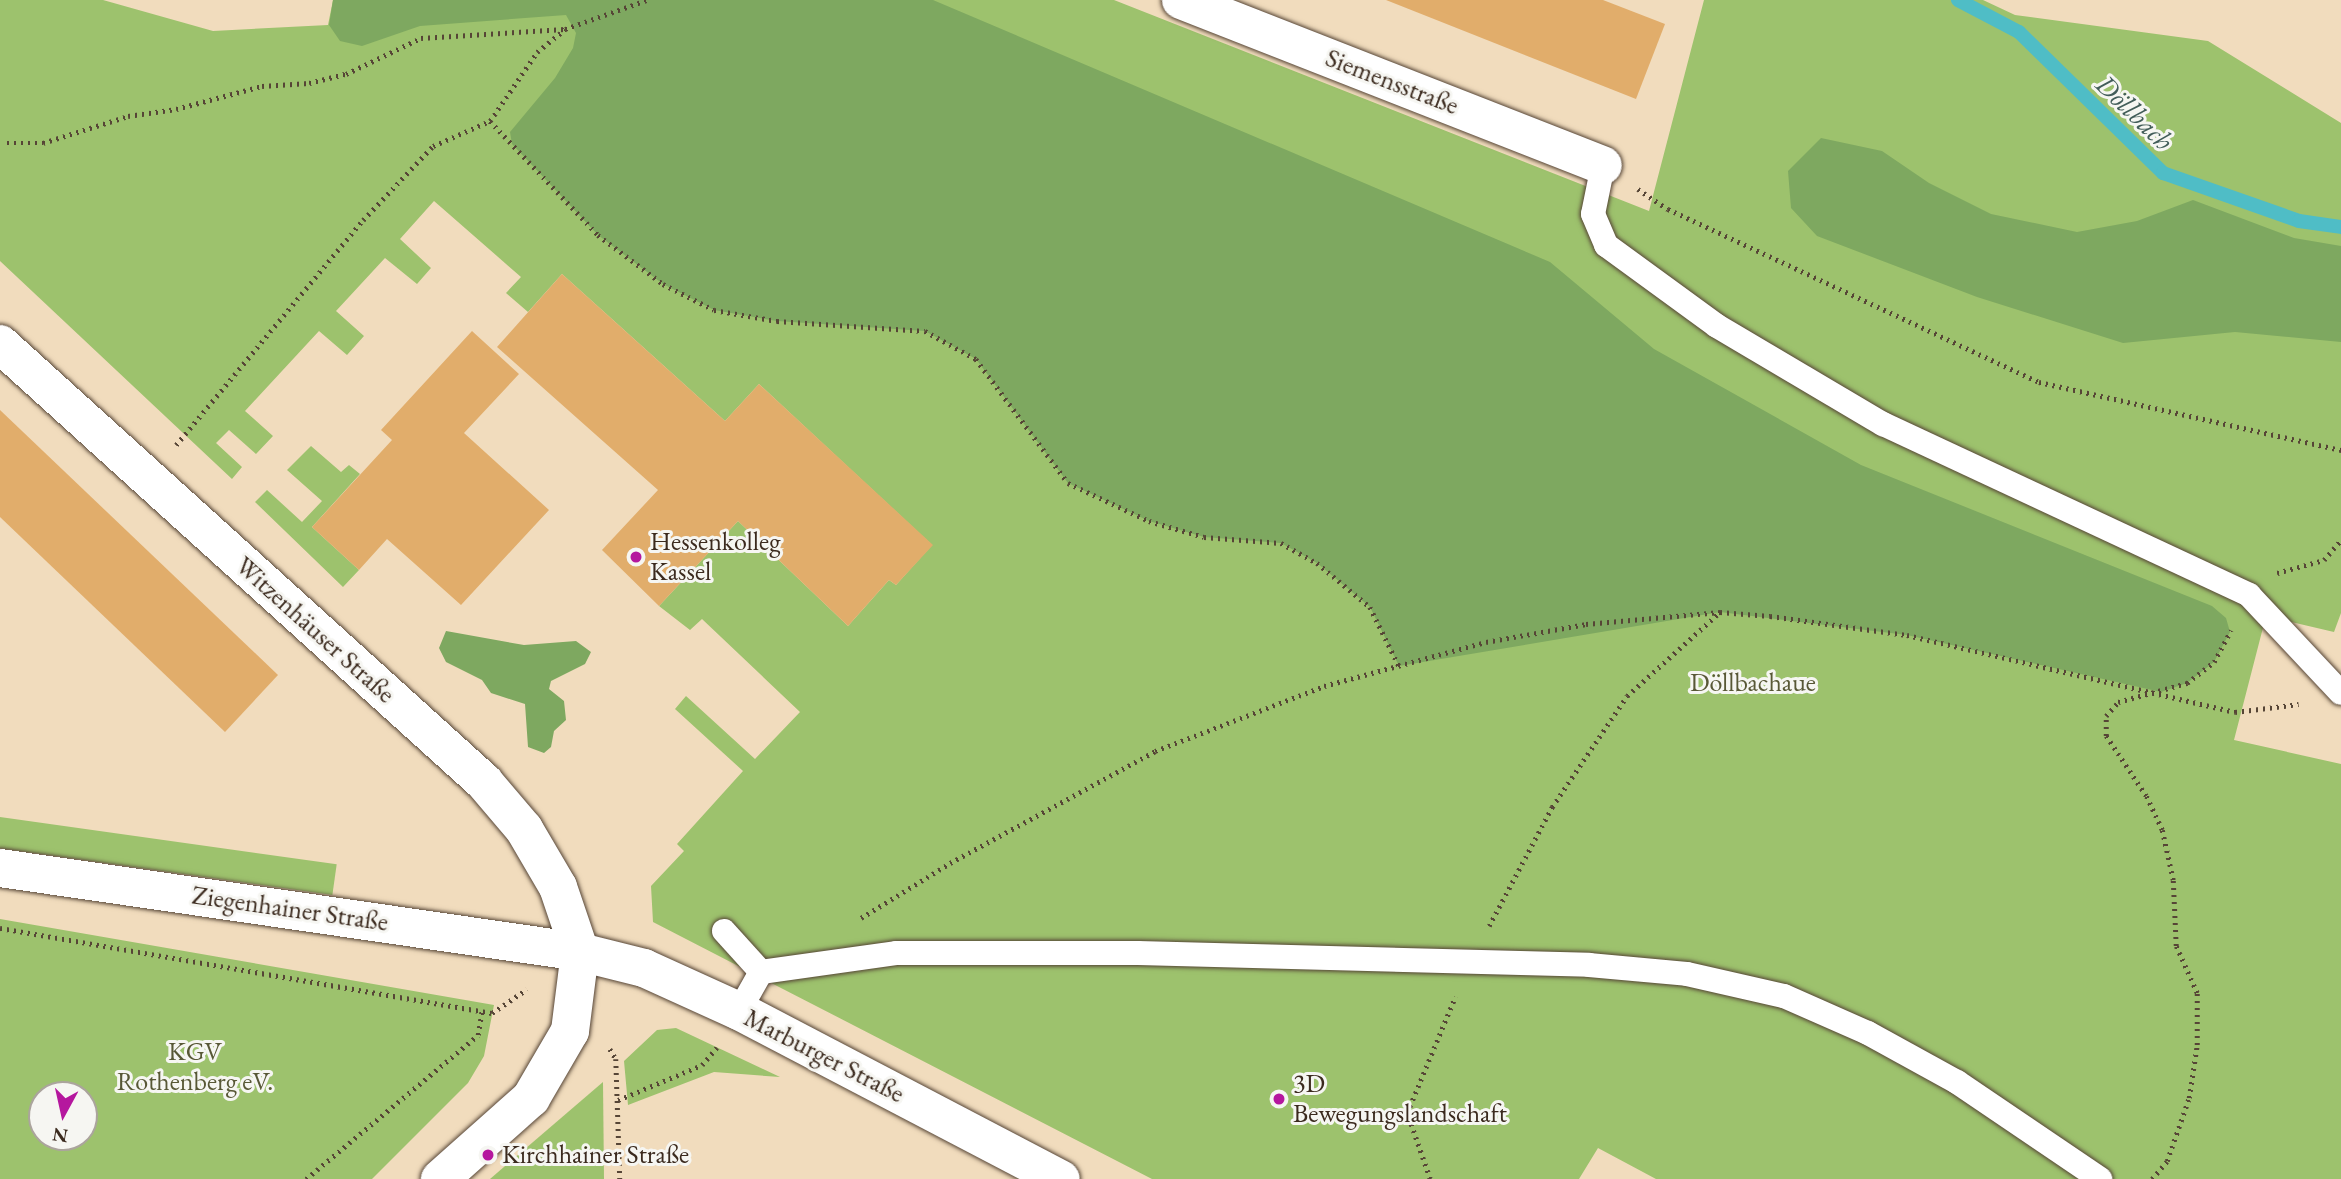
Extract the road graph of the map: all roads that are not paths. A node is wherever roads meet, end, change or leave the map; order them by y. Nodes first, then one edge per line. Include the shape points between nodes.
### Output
1 (1181, 0) edge
2 (1603, 165) joint
3 (0, 344) edge
4 (2341, 693) edge
5 (0, 868) edge
6 (724, 931) dead end
7 (579, 952) junction
8 (761, 972) junction
9 (739, 1011) junction
10 (440, 1179) edge
11 (1061, 1179) edge
12 (2100, 1179) edge

1 - 2 street, Siemensstraße
2 - 4 lane via 1593,214 1606,245 1717,326 1883,424 2249,595
3 - 7 street, Witzenhäuser Straße via 484,782 524,829 558,887
5 - 7 street, Ziegenhainer Straße
6 - 8 lane
7 - 9 street, Marburger Straße via 644,968
7 - 10 street via 570,1031 531,1098
8 - 9 lane
8 - 12 lane via 896,953 1138,953 1470,961 1687,974 1784,996 1868,1033 1957,1082
9 - 11 street, Marburger Straße

